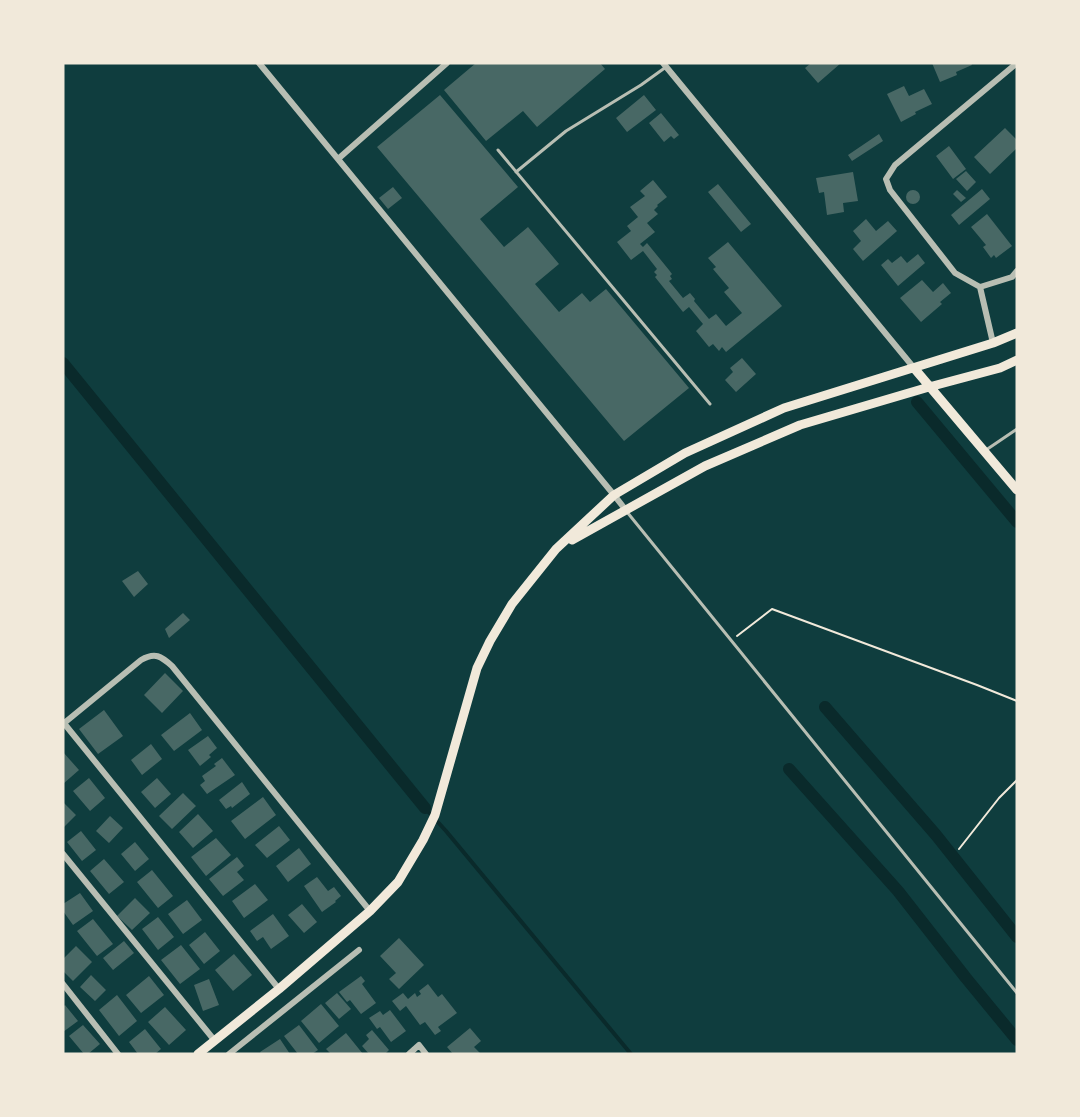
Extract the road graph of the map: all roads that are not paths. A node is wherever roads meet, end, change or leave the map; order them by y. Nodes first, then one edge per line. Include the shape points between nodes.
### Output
1 (260, 63) edge
2 (447, 63) edge
3 (1017, 63) edge
4 (664, 65) edge
5 (498, 150) dead end
6 (338, 159) junction
7 (516, 172) junction
8 (1017, 271) edge
9 (980, 287) junction
10 (1017, 333) edge
11 (993, 343) junction
12 (1017, 360) edge
13 (914, 368) junction
14 (929, 387) junction
15 (710, 404) dead end
16 (1017, 429) edge
17 (983, 451) junction
18 (1017, 490) edge
19 (614, 495) junction
20 (625, 509) junction
21 (556, 549) junction
22 (64, 723) edge
23 (63, 854) edge
24 (370, 911) junction
25 (359, 950) dead end
26 (63, 984) edge
27 (279, 989) junction
28 (1017, 993) edge
29 (215, 1041) junction
30 (201, 1053) edge
31 (118, 1054) edge
32 (229, 1054) edge
33 (409, 1054) edge
34 (426, 1054) edge

1 - 6 street
2 - 6 street
3 - 9 street via 895,165 886,178 890,190 955,273
4 - 7 lane via 641,85 566,131
4 - 13 street
5 - 7 lane
6 - 19 street
7 - 15 lane
8 - 9 street via 1012,277
9 - 11 street
10 - 11 main road
11 - 13 main road
12 - 14 main road
13 - 14 main road
13 - 19 main road via 784,408 685,453
14 - 17 main road
14 - 20 main road via 800,425 705,466
16 - 17 lane
17 - 18 main road
19 - 20 street
19 - 21 main road
20 - 21 main road
20 - 28 lane
21 - 24 main road via 512,604 477,668 433,820 402,877
22 - 24 street via 141,660 156,655 165,659
22 - 27 street
23 - 29 street
24 - 27 main road
25 - 32 street
26 - 31 street
27 - 29 main road
29 - 30 main road
33 - 34 street via 419,1046

